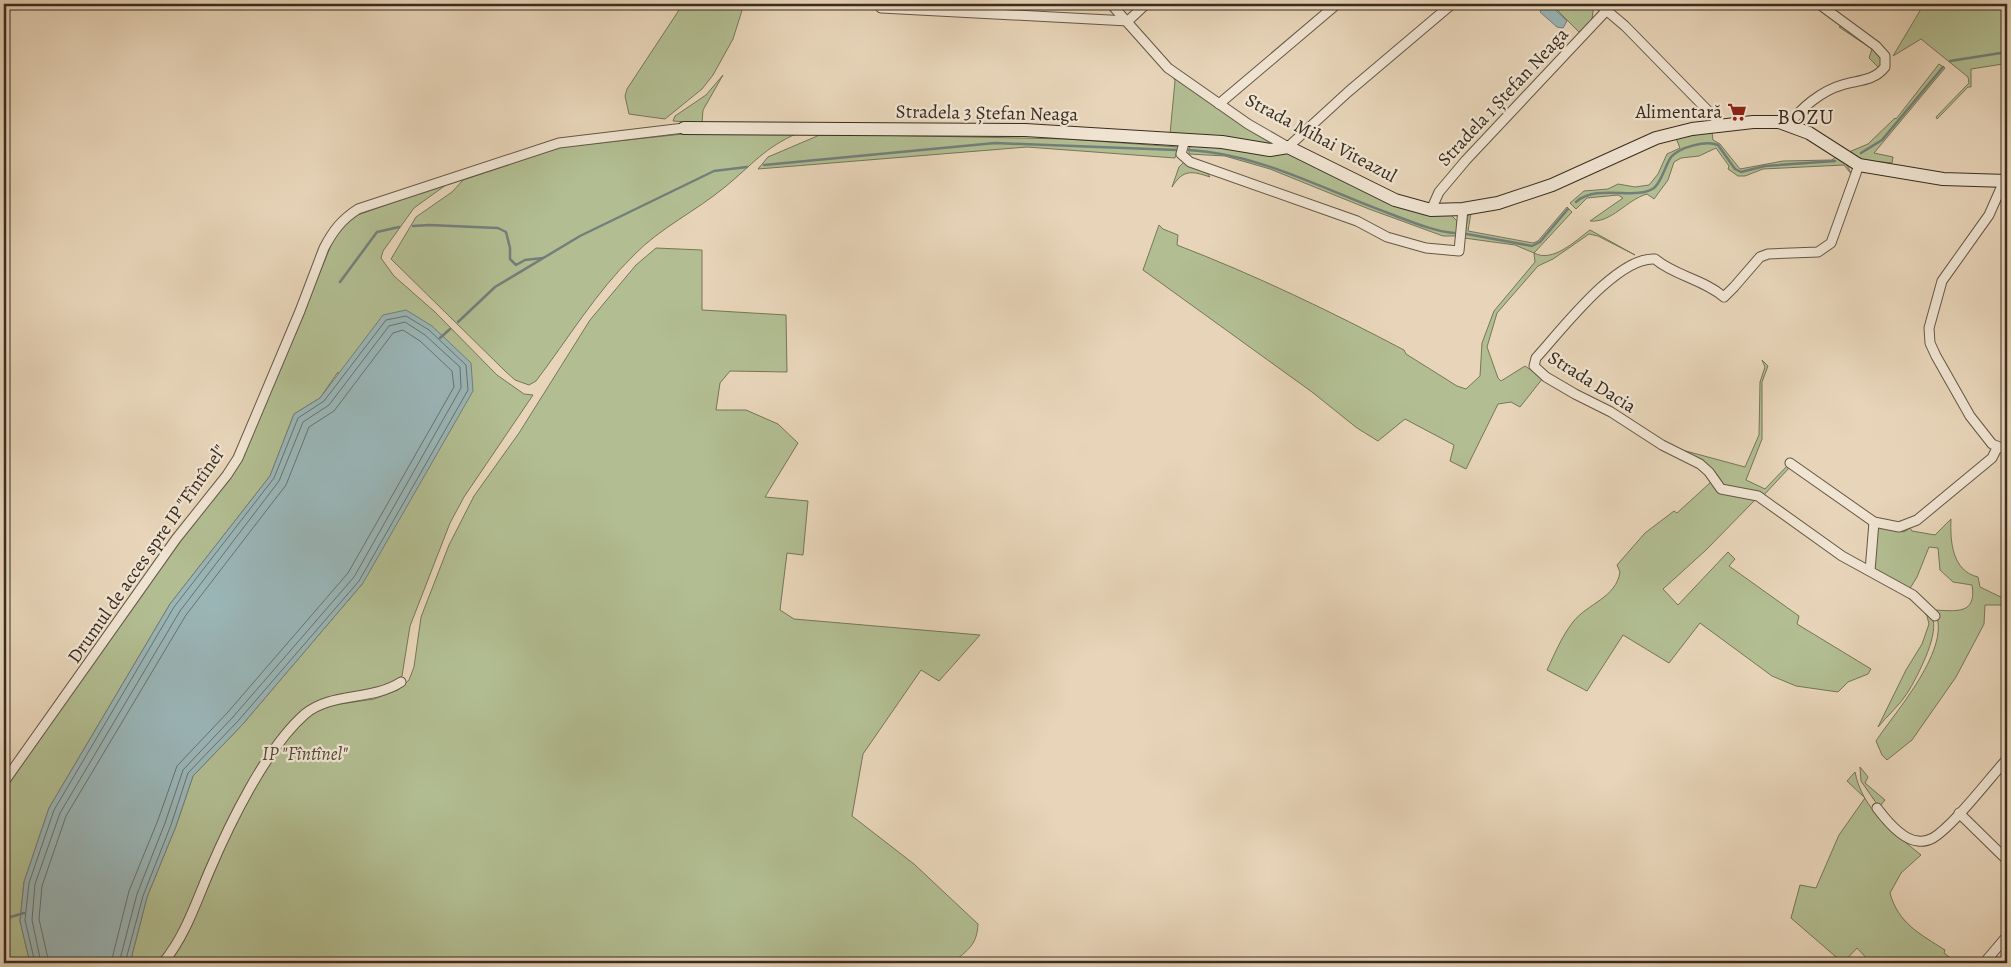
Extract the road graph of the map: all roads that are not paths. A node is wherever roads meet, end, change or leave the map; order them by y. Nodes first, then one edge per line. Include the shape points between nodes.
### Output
1 (1111, 4) edge
2 (1146, 4) edge
3 (1337, 4) edge
4 (1452, 4) edge
5 (1598, 4) edge
6 (1819, 4) edge
7 (881, 8) dead end
8 (1606, 11) junction
9 (1128, 21) junction
10 (1219, 104) junction
11 (1722, 125) junction
12 (1790, 125) junction
13 (684, 128) joint
14 (1185, 139) junction
15 (1288, 147) junction
16 (1859, 165) junction
17 (2006, 181) edge
18 (1463, 209) junction
19 (1431, 210) junction
20 (1996, 448) junction
21 (2007, 450) edge
22 (1790, 463) dead end
23 (1874, 522) junction
24 (1870, 571) junction
25 (1935, 616) dead end
26 (401, 682) dead end
27 (2007, 760) edge
28 (4, 782) edge
29 (1877, 808) dead end
30 (1959, 813) junction
31 (2007, 860) edge
32 (2007, 936) edge
33 (163, 963) edge
34 (1984, 963) edge

1 - 9 street, Strada Mihai Viteazul
2 - 9 street
3 - 10 street
4 - 15 street
5 - 8 street
6 - 12 street via 1876,46 1885,56 1885,67 1872,78 1833,88 1800,111
7 - 9 street
8 - 11 street via 1625,26
8 - 19 street, Stradela 1 Ștefan Neaga via 1466,160 1438,192
9 - 10 street, Strada Mihai Viteazul via 1168,68
10 - 15 street, Strada Mihai Viteazul
11 - 12 street, Strada Mihai Viteazul via 1768,121
11 - 18 street, Strada Mihai Viteazul via 1656,138 1552,185 1498,203
12 - 16 street, Strada Mihai Viteazul via 1809,133
13 - 14 street, Stradela 3 Ștefan Neaga via 1025,130
13 - 28 street, Drumul de acces spre IP "Fîntînel" via 559,143 512,156 358,209 334,229 238,458 176,539
14 - 15 street, Stradela 3 Ștefan Neaga via 1270,150
14 - 18 street via 1181,154 1197,165 1426,248 1459,251
15 - 19 street, Strada Mihai Viteazul via 1395,200
16 - 17 street, Strada Mihai Viteazul via 1943,179
16 - 24 street, Strada Dacia via 1834,236 1825,249 1760,257 1724,296 1655,259 1642,259 1585,302 1534,362 1536,370 1546,377 1700,464 1721,489 1758,496 1806,533
17 - 20 street via 1989,215 1942,281 1928,328 1930,343 1955,391
18 - 19 street, Strada Mihai Viteazul
20 - 21 street
20 - 23 street via 1992,458 1917,520 1899,527
22 - 23 street
23 - 24 street
24 - 25 street via 1913,595
26 - 33 street via 384,690 321,704 307,713 285,736 230,824 182,937
27 - 30 street
29 - 30 street via 1903,834 1921,842 1934,837
30 - 31 street
32 - 34 street

